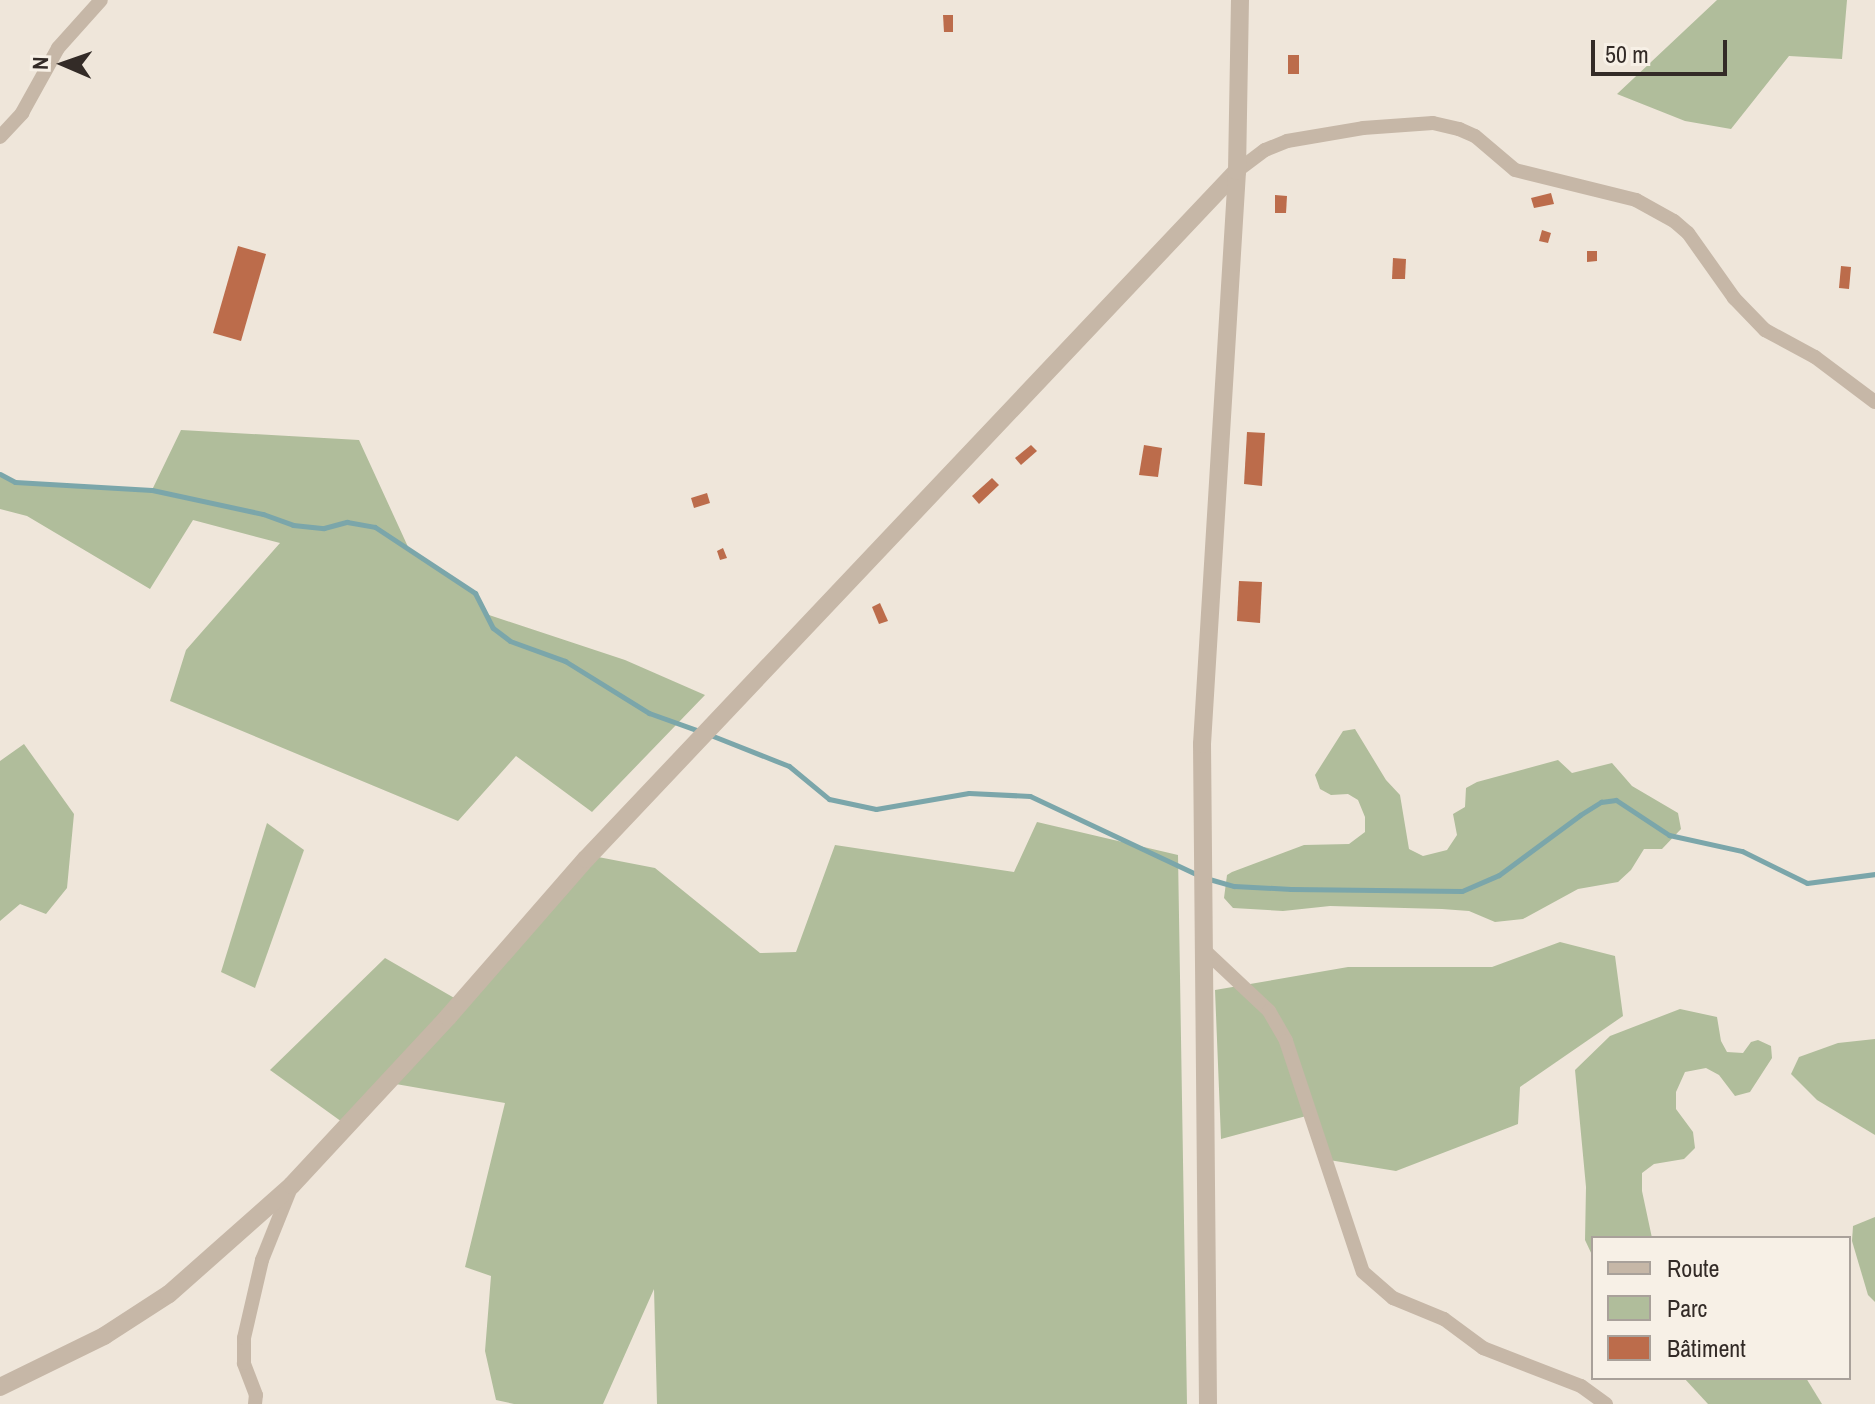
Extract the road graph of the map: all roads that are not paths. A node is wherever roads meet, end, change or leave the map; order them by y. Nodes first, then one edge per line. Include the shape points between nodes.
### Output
1 (101, 0) edge
2 (1240, 0) edge
3 (0, 137) edge
4 (1237, 171) junction
5 (1875, 402) edge
6 (1202, 948) junction
7 (292, 1185) junction
8 (0, 1387) edge
9 (255, 1404) edge
10 (1208, 1404) edge
11 (1606, 1404) edge

1 - 3 street via 58,48 22,113
2 - 4 street
4 - 5 street via 1287,141 1433,123 1459,129 1515,170 1636,200 1674,221 1765,330 1815,357
4 - 6 street via 1202,744
4 - 7 street via 628,815
6 - 10 street
6 - 11 street via 1269,1011 1286,1041 1363,1272 1393,1298 1444,1319 1483,1348 1581,1386
7 - 8 street via 169,1294 104,1336
7 - 9 street via 262,1260 244,1338 244,1363

